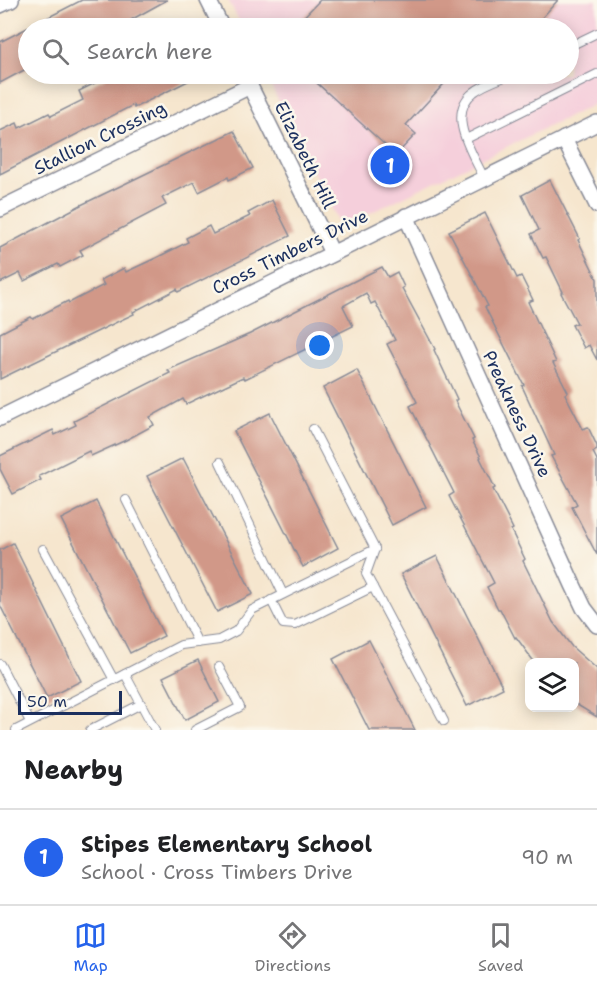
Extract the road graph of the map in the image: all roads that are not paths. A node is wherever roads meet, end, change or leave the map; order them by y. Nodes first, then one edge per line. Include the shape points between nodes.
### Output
1 (11, 0) edge
2 (208, 0) edge
3 (0, 5) edge
4 (217, 18) edge
5 (597, 33) edge
6 (579, 42) edge
7 (597, 74) edge
8 (579, 83) edge
9 (239, 84) edge
10 (249, 84) edge
11 (490, 84) edge
12 (577, 84) edge
13 (597, 123) edge
14 (466, 138) junction
15 (564, 139) junction
16 (484, 178) junction
17 (597, 205) edge
18 (0, 209) edge
19 (406, 216) junction
20 (332, 253) junction
21 (0, 418) edge
22 (313, 429) dead end
23 (220, 462) dead end
24 (126, 501) dead end
25 (43, 549) dead end
26 (375, 549) junction
27 (373, 587) junction
28 (283, 594) junction
29 (271, 600) junction
30 (597, 625) edge
31 (198, 643) junction
32 (0, 664) edge
33 (219, 667) dead end
34 (125, 674) junction
35 (114, 680) junction
36 (141, 704) junction
37 (444, 721) dead end
38 (30, 722) junction
39 (16, 730) edge
40 (90, 730) edge
41 (155, 730) edge
42 (195, 730) edge

1 - 3 street
2 - 4 street
5 - 6 lane
7 - 8 lane
9 - 18 street, Stallion Crossing
10 - 20 street, Elizabeth Hill
11 - 14 lane via 473,92 464,106 461,121
12 - 14 lane
13 - 15 street, Cross Timbers Drive
14 - 16 lane
15 - 16 street, Cross Timbers Drive
15 - 17 street
16 - 19 street, Cross Timbers Drive
19 - 20 street, Cross Timbers Drive
19 - 30 street, Preakness Drive via 573,585
20 - 21 street, Cross Timbers Drive
22 - 26 lane
23 - 28 lane
24 - 31 lane
25 - 35 lane
26 - 27 lane via 366,574
26 - 28 lane
27 - 29 lane via 295,625 283,624
27 - 37 lane
28 - 29 lane
29 - 31 lane via 252,610 236,631 219,640
31 - 34 lane via 182,645
32 - 38 lane
33 - 42 lane via 240,707
34 - 35 lane
34 - 36 lane
35 - 38 lane
36 - 40 lane
36 - 41 lane
38 - 39 lane

